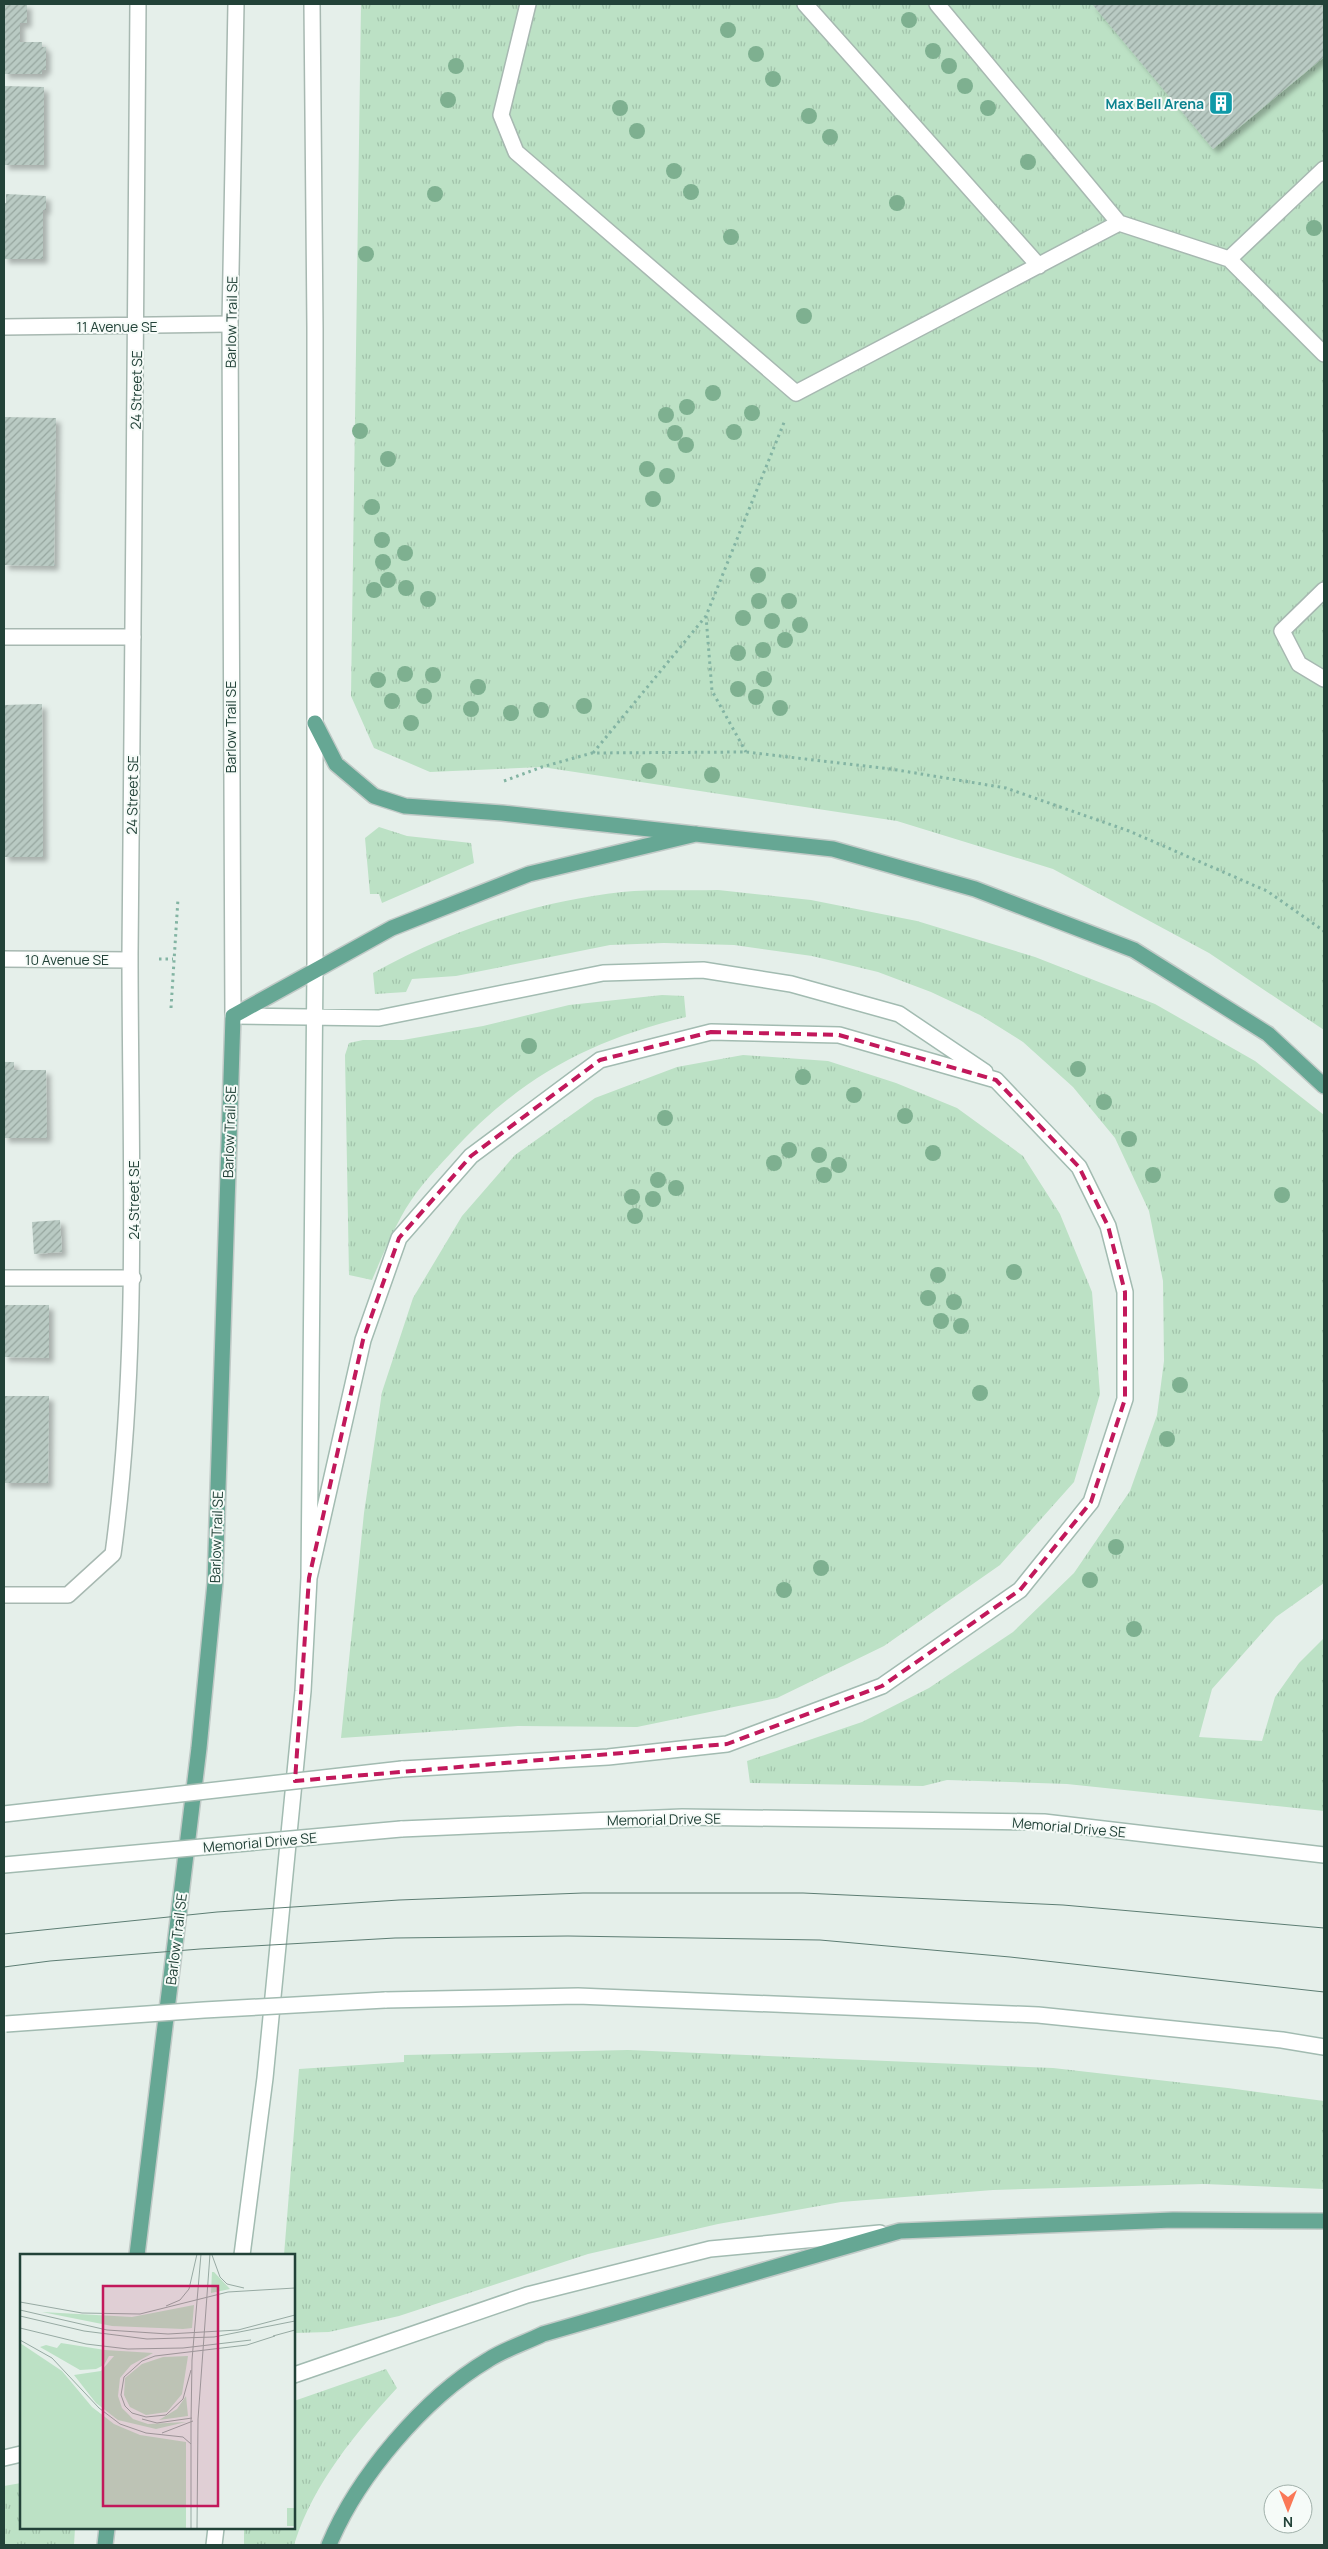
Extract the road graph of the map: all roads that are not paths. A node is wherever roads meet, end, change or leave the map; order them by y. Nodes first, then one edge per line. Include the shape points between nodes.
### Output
1 (138, 4) edge
2 (236, 4) edge
3 (312, 4) edge
4 (528, 4) edge
5 (804, 4) edge
6 (937, 4) edge
7 (1324, 169) edge
8 (1119, 223) junction
9 (1229, 259) junction
10 (1039, 266) junction
11 (230, 324) junction
12 (137, 326) junction
13 (4, 327) edge
14 (1323, 351) edge
15 (1324, 590) edge
16 (4, 637) edge
17 (134, 637) junction
18 (1324, 679) edge
19 (315, 723) junction
20 (696, 834) junction
21 (4, 959) edge
22 (130, 960) junction
23 (315, 970) junction
24 (233, 1016) junction
25 (314, 1018) junction
26 (996, 1080) junction
27 (1324, 1086) edge
28 (4, 1278) edge
29 (133, 1278) junction
30 (309, 1578) junction
31 (4, 1595) edge
32 (4, 1814) edge
33 (1324, 1855) edge
34 (4, 1865) edge
35 (5, 2025) edge
36 (1324, 2047) edge
37 (1324, 2221) edge
38 (900, 2231) junction
39 (137, 2254) edge
40 (242, 2254) edge
41 (295, 2375) edge
42 (20, 2454) edge
43 (4, 2458) edge
44 (106, 2529) edge
45 (216, 2529) edge
46 (105, 2545) edge
47 (214, 2545) edge
48 (328, 2545) edge

1 - 12 main road, 24 Street SE
2 - 11 main road, Barlow Trail SE
3 - 19 main road
4 - 10 main road via 501,115 516,152 796,393
5 - 10 main road
6 - 8 main road
7 - 9 main road
8 - 9 main road
8 - 10 main road
9 - 14 main road
11 - 12 main road, 11 Avenue SE
11 - 24 main road, Barlow Trail SE
12 - 13 main road, 11 Avenue SE
12 - 17 main road, 24 Street SE
15 - 18 main road via 1282,631 1299,664
16 - 17 main road
17 - 22 main road, 24 Street SE
19 - 20 main road via 336,764 374,796 404,806
19 - 23 main road
20 - 23 main road via 529,874 392,928
20 - 27 main road via 833,849 975,889 1134,950 1268,1034
21 - 22 main road, 10 Avenue SE
22 - 29 main road, 24 Street SE
23 - 24 main road
23 - 25 main road
24 - 25 main road
24 - 39 main road, Barlow Trail SE via 215,1583 199,1748
25 - 26 main road via 380,1018 603,973 703,970 791,984 899,1014
25 - 30 main road
26 - 30 main road via 839,1035 711,1032 600,1060 471,1156 399,1238 363,1340
26 - 32 main road, bridge via 1079,1168 1108,1226 1124,1292 1125,1399 1092,1502 1020,1590 882,1686 727,1744 608,1757 402,1769
28 - 29 main road
29 - 31 main road, 24 Street SE via 121,1494 113,1554 68,1595
30 - 40 main road via 299,1735 264,2078
33 - 34 main road, Memorial Drive SE, bridge via 1044,1822 682,1817 401,1829
35 - 36 main road, bridge via 194,2010 385,2000 578,1996 1038,2014
37 - 38 main road via 1173,2220
38 - 41 main road via 710,2249 527,2295
38 - 48 main road via 543,2334 488,2359 440,2393 371,2469 340,2518
42 - 43 main road
44 - 46 main road
45 - 47 main road

